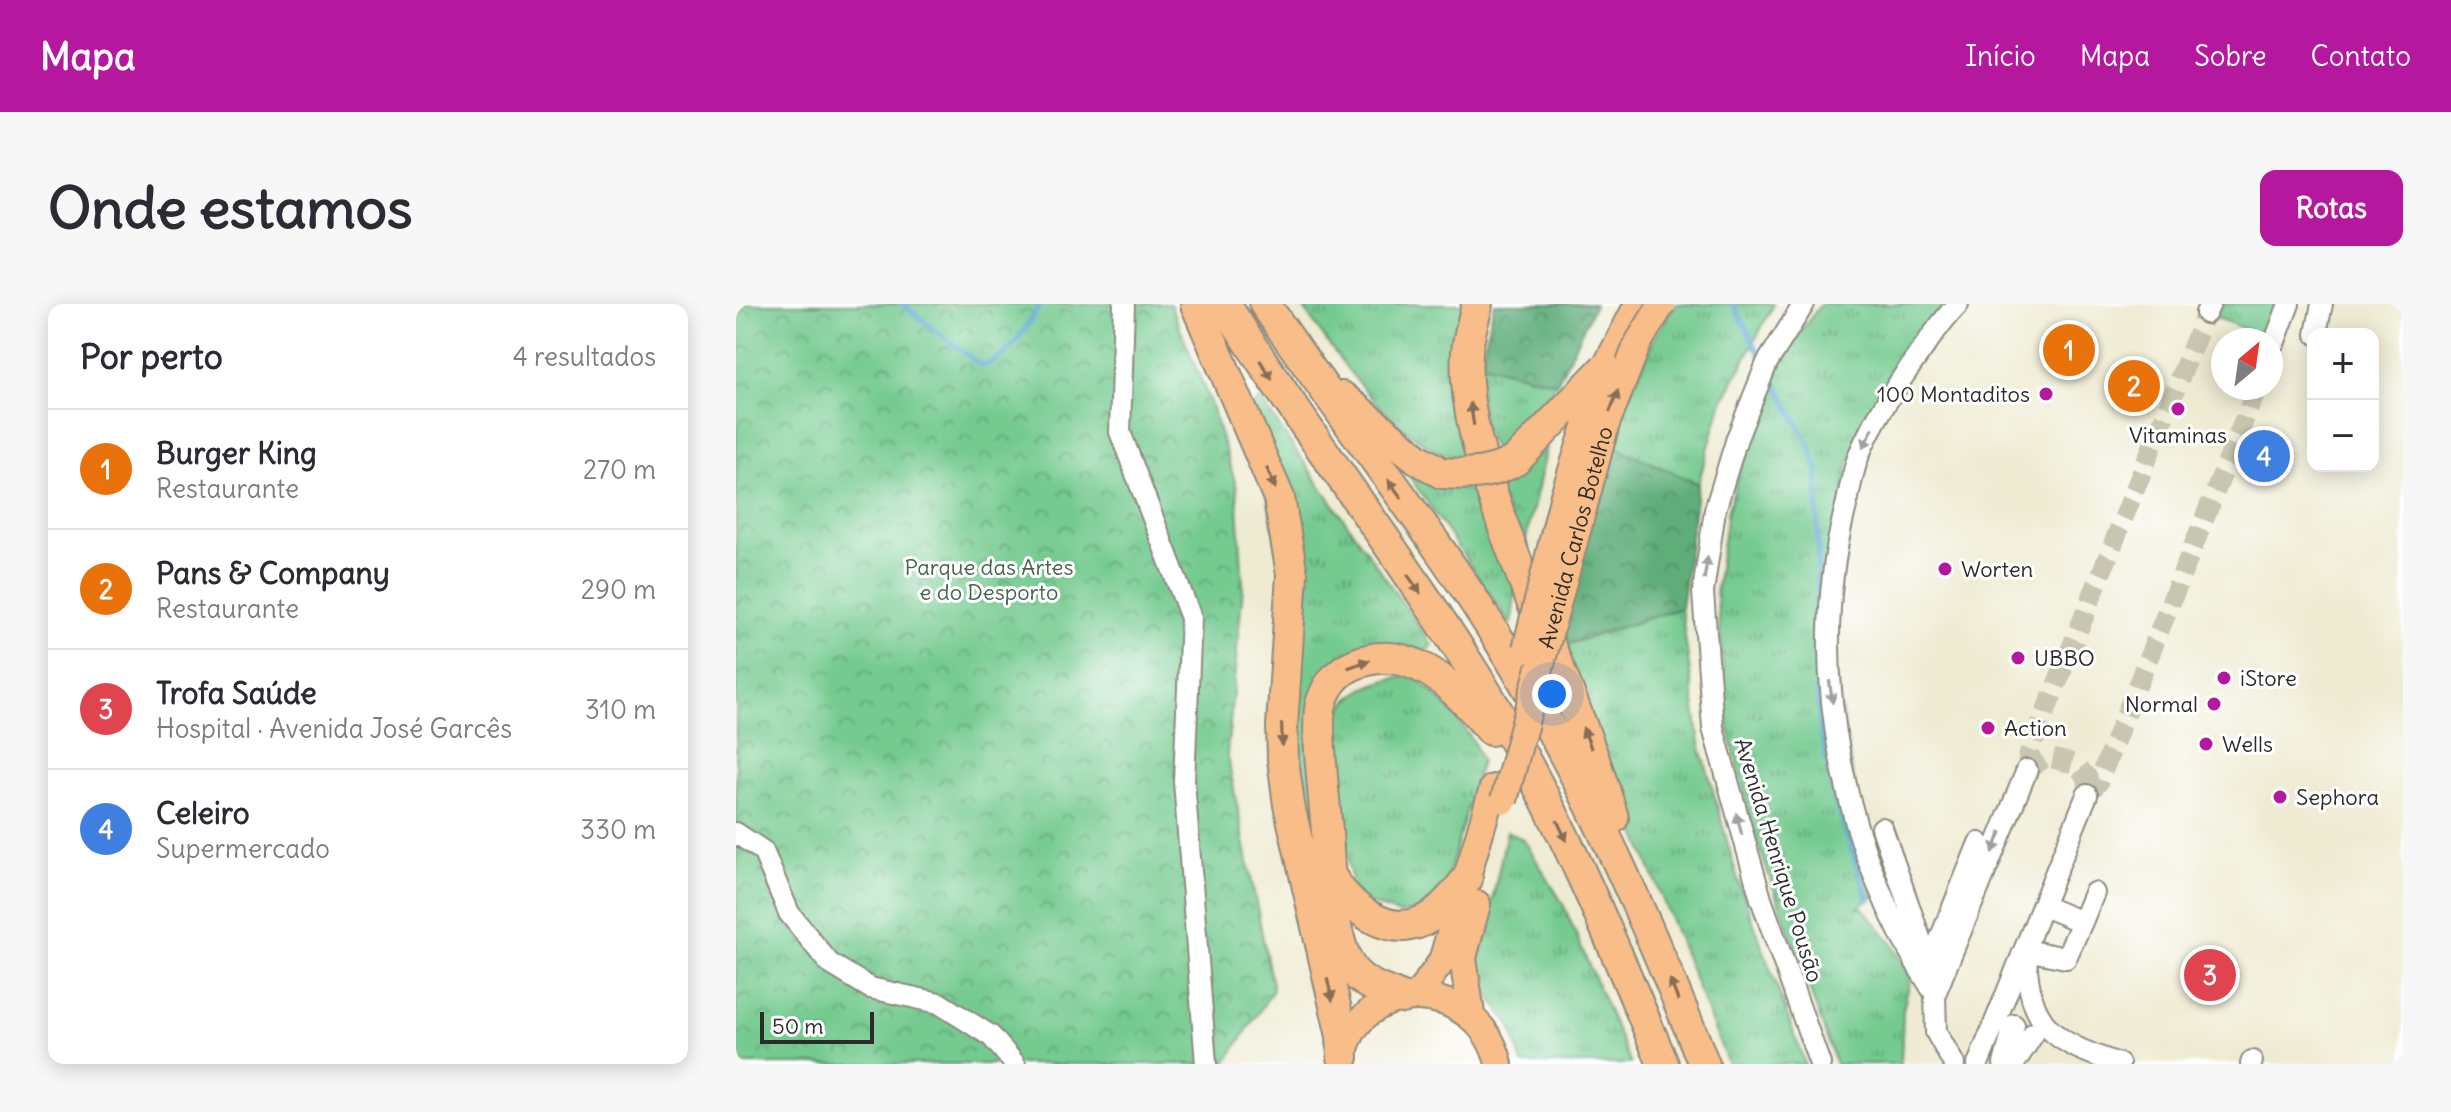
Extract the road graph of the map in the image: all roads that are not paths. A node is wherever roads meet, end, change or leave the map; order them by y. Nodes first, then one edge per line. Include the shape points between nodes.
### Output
1 (1124, 304) edge
2 (1196, 304) edge
3 (1225, 304) edge
4 (1265, 304) edge
5 (1477, 304) edge
6 (1638, 304) edge
7 (1662, 304) edge
8 (1804, 304) edge
9 (1958, 304) edge
10 (2289, 304) edge
11 (2322, 304) edge
12 (2280, 328) edge
13 (2317, 328) edge
14 (1605, 368) junction
15 (1313, 374) junction
16 (2027, 770) dead end
17 (1542, 790) junction
18 (1498, 794) junction
19 (2087, 795) dead end
20 (1882, 828) dead end
21 (736, 833) edge
22 (1979, 843) dead end
23 (1329, 874) junction
24 (1467, 879) junction
25 (1634, 892) junction
26 (2094, 893) dead end
27 (2043, 906) junction
28 (2082, 922) junction
29 (2026, 950) junction
30 (1933, 986) junction
31 (1410, 997) junction
32 (1471, 1014) junction
33 (1342, 1061) edge
34 (1015, 1064) edge
35 (1206, 1064) edge
36 (1499, 1064) edge
37 (1663, 1064) edge
38 (1704, 1064) edge
39 (1820, 1064) edge
40 (1954, 1064) edge
41 (1978, 1064) edge
42 (2004, 1064) edge
43 (2014, 1064) edge
44 (2119, 1064) edge

1 - 35 street via 1120,432 1191,618 1184,781
2 -> 33 highway via 1279,498 1292,574 1283,759 1342,1036
3 -> 17 highway via 1476,676
4 - 15 highway
25 -> 5 highway via 1595,757 1484,468 1471,415 1467,353
6 - 14 main road, Avenida Carlos Botelho
18 -> 7 main road, Avenida Carlos Botelho, bridge via 1606,424 1638,343
39 -> 8 street, Avenida Henrique Pousão via 1761,899 1713,728 1703,592 1715,510 1737,438 1767,363
9 -> 30 street via 1892,391 1860,452 1828,609 1829,677 1854,822 1896,929
10 - 12 street
11 - 13 street
14 - 15 highway, bridge via 1516,460 1470,475 1442,473 1418,459
14 - 18 main road, Avenida Carlos Botelho, bridge via 1564,495
25 -> 15 highway via 1504,648
16 -> 30 street
23 -> 17 highway via 1320,706 1343,669 1383,657 1413,662 1440,678 1466,700
17 -> 37 highway
18 - 24 main road, Avenida Carlos Botelho
18 - 32 main road, Avenida Carlos Botelho via 1463,958
19 - 27 street
20 - 30 street
21 - 34 street via 763,851 789,913 829,963 870,988 939,1003 983,1029
22 - 30 street via 1940,939
23 - 24 highway via 1366,917 1393,928 1436,914
23 - 31 highway via 1342,948 1351,968 1365,982
24 - 31 main road, Avenida Carlos Botelho via 1442,961
38 -> 25 highway
26 - 28 street
27 - 28 street
27 - 29 street
28 - 29 street via 2066,958
29 - 41 street
29 - 44 street via 2031,1001 2047,1028 2065,1044
30 - 40 street via 1936,1032
31 - 32 main road via 1436,998
31 - 33 main road via 1367,1016 1349,1040
32 - 36 main road via 1489,1037
42 - 43 street via 2024,1028

